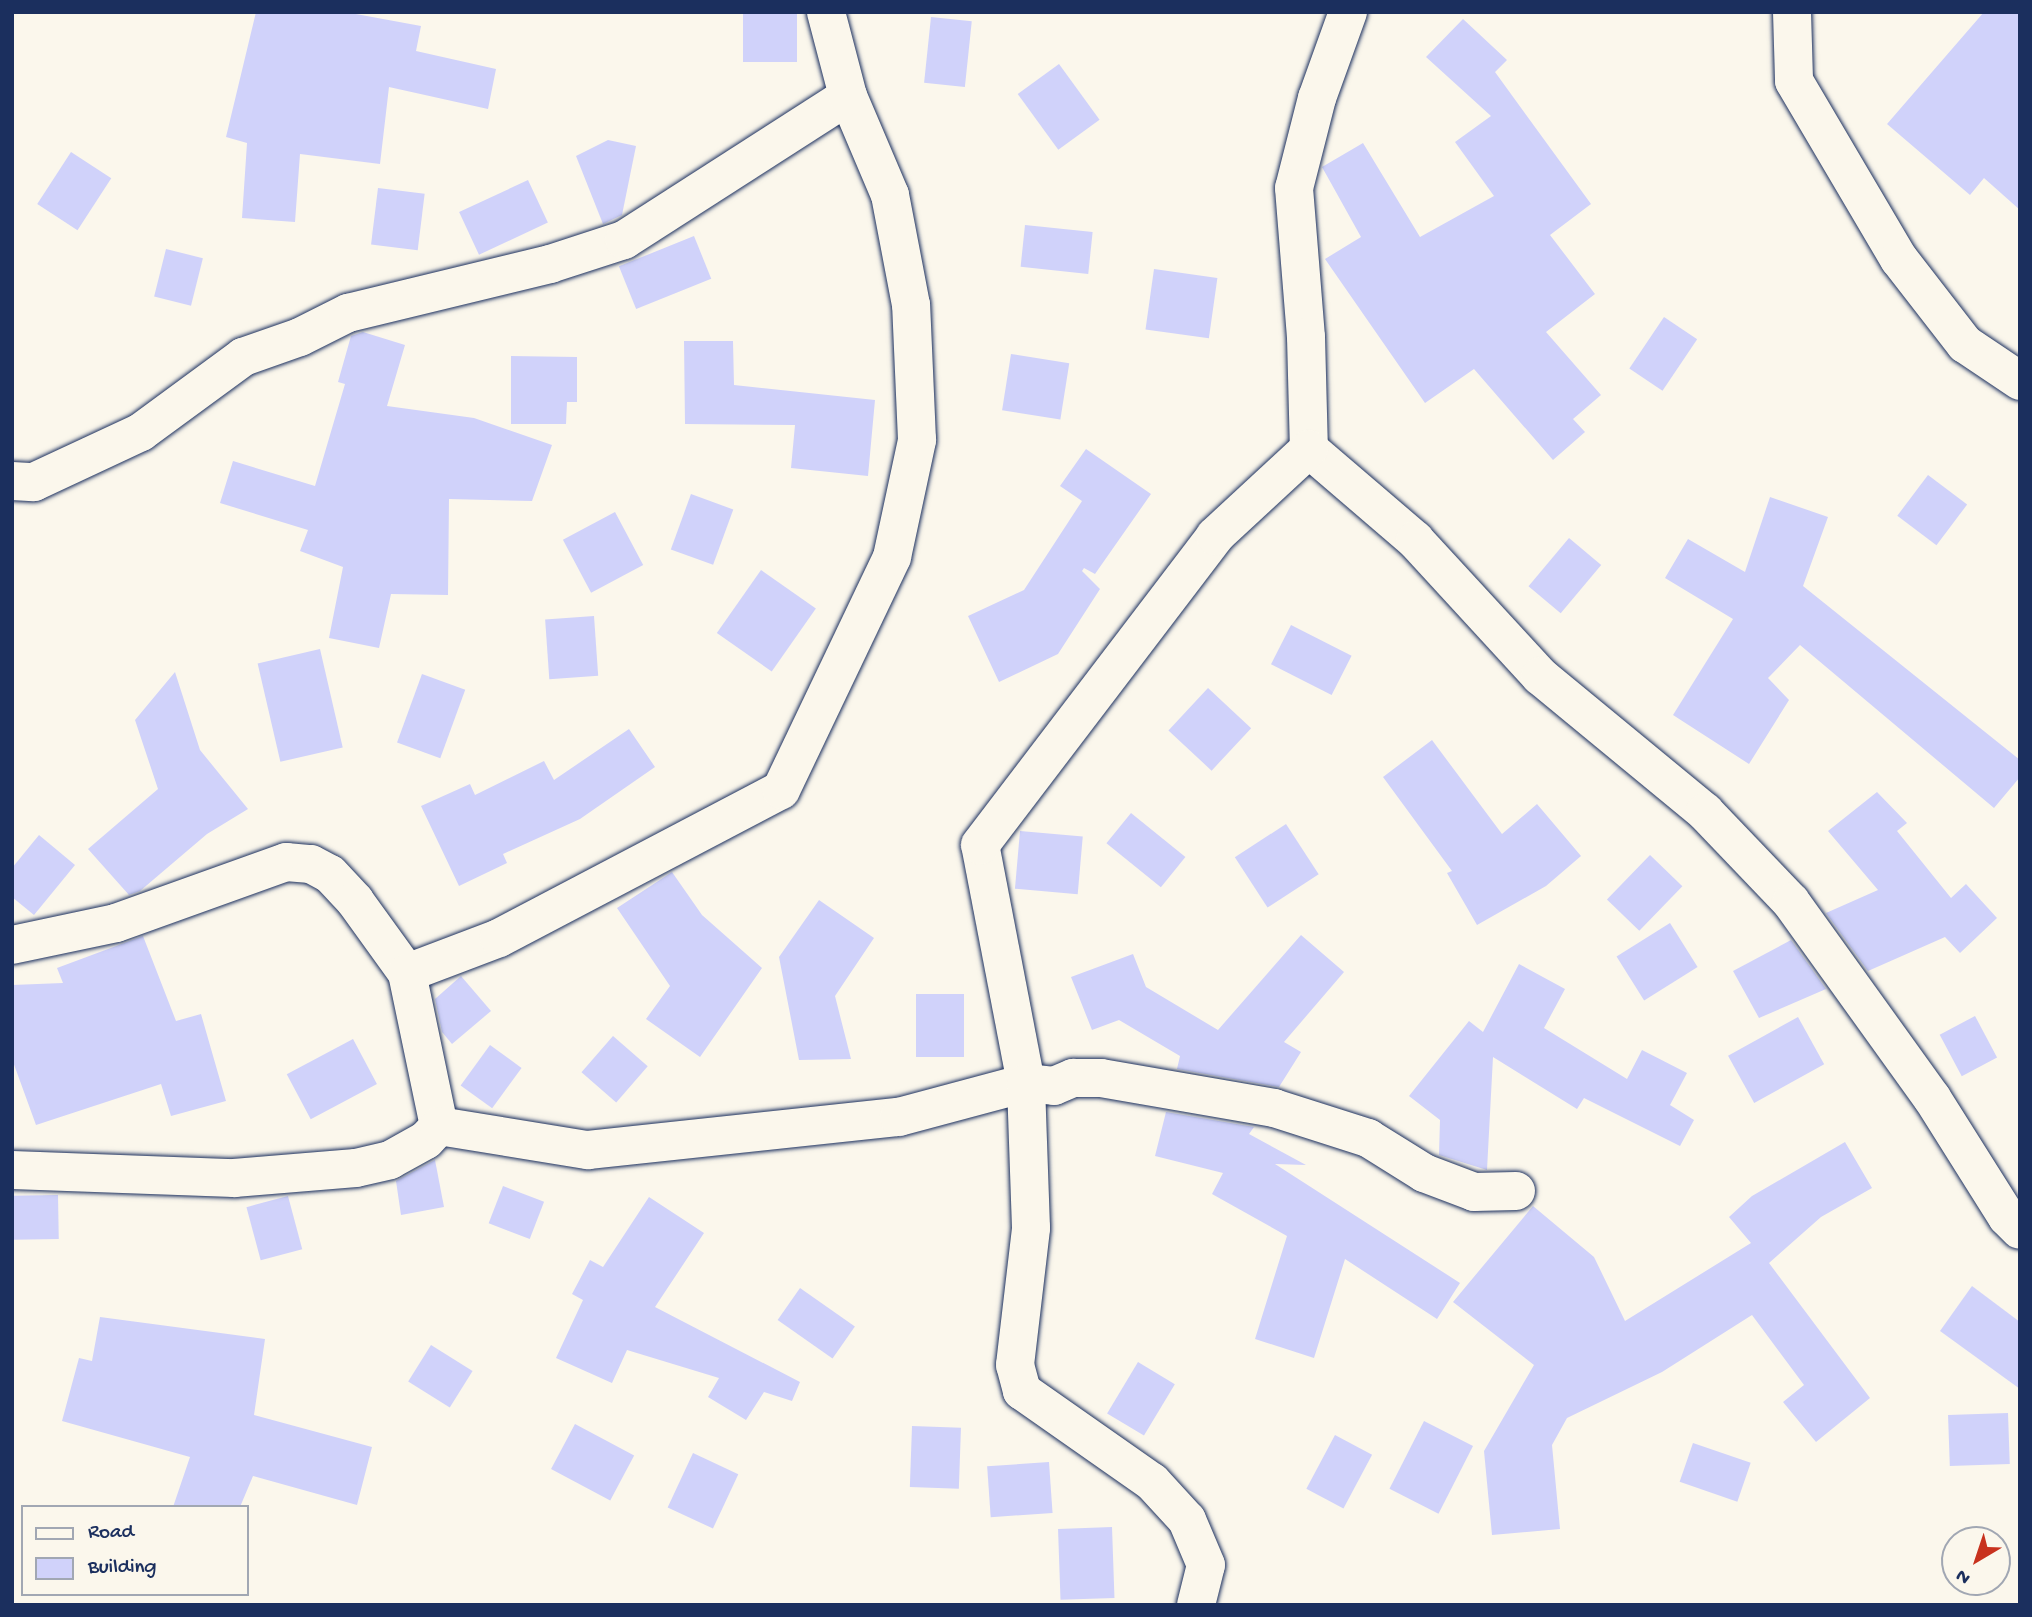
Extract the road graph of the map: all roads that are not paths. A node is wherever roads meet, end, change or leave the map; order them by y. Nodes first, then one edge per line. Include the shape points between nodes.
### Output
1 (826, 12) edge
2 (1348, 12) edge
3 (1792, 12) edge
4 (848, 96) junction
5 (2020, 381) edge
6 (1309, 449) junction
7 (12, 481) edge
8 (12, 945) edge
9 (407, 973) junction
10 (1026, 1083) junction
11 (439, 1126) junction
12 (12, 1170) edge
13 (1516, 1191) dead end
14 (2020, 1230) edge
15 (1196, 1605) edge

1 - 4 street
2 - 6 street via 1317,98 1294,188
3 - 5 street via 1794,81 1899,259 1965,344
4 - 7 street via 624,240 550,264 348,313 243,358 141,432 34,482
4 - 9 street via 890,195 911,305 916,440 892,557 781,790 511,932
6 - 10 street via 1215,536 980,845
6 - 14 street via 1415,540 1540,676 1705,812 1791,902
8 - 9 street via 116,923 286,862 311,864 330,874
9 - 11 street
10 - 11 street via 899,1116 588,1150
10 - 13 street via 1054,1086 1073,1078 1101,1078 1275,1108 1367,1138 1424,1173 1474,1192
10 - 15 street via 1031,1228 1015,1365 1022,1391 1152,1482 1187,1520 1206,1565
11 - 12 street via 426,1140 390,1160 356,1168 234,1178

